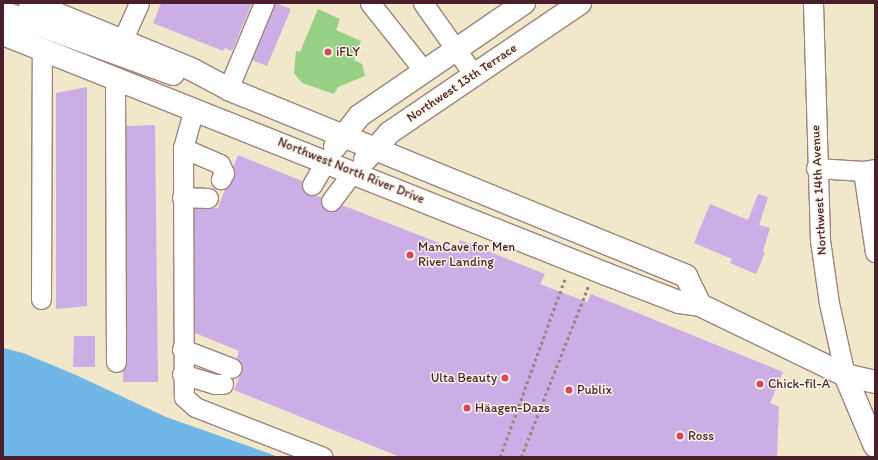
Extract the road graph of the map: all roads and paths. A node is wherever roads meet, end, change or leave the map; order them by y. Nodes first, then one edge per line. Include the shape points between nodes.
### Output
1 (139, 3) edge
2 (264, 3) edge
3 (370, 3) edge
4 (423, 3) edge
5 (580, 3) edge
6 (813, 3) edge
7 (36, 4) edge
8 (522, 4) edge
9 (3, 12) edge
10 (3, 34) edge
11 (123, 39) junction
12 (42, 50) junction
13 (456, 50) junction
14 (424, 71) junction
15 (474, 75) junction
16 (115, 78) junction
17 (228, 89) junction
18 (194, 109) junction
19 (343, 135) junction
20 (182, 148) junction
21 (374, 150) junction
22 (326, 161) junction
23 (816, 168) junction
24 (869, 170) edge
25 (353, 172) junction
26 (221, 179) dead end
27 (312, 185) dead end
28 (182, 197) junction
29 (208, 198) dead end
30 (331, 201) dead end
31 (875, 252) edge
32 (564, 278) dead end
33 (588, 287) dead end
34 (41, 299) dead end
35 (700, 305) junction
36 (182, 349) junction
37 (116, 362) dead end
38 (232, 368) dead end
39 (182, 374) junction
40 (845, 375) junction
41 (875, 382) edge
42 (223, 384) dead end
43 (875, 446) edge
44 (323, 457) edge
45 (500, 457) edge
46 (521, 457) edge

1 - 11 street
2 - 17 street
3 - 14 street
4 - 13 street
5 - 15 main road, Northwest 13th Terrace
6 - 23 street, Northwest 14th Avenue
7 - 11 main road
8 - 13 main road
9 - 17 main road via 146,66
10 - 12 main road, Northwest North River Drive
11 - 17 main road via 193,70
12 - 16 main road, Northwest North River Drive
12 - 34 street
13 - 14 main road
13 - 15 street
14 - 19 main road via 359,116
15 - 21 main road, Northwest 13th Terrace via 389,133
16 - 18 main road, Northwest North River Drive
16 - 37 street
17 - 19 main road
18 - 20 street
18 - 22 main road, Northwest North River Drive
19 - 21 main road
19 - 22 main road
20 - 26 street via 220,164 224,173
20 - 28 street
21 - 25 main road, Northwest 13th Terrace
21 - 35 main road via 686,276
22 - 25 main road, Northwest North River Drive
22 - 27 street
23 - 24 street
23 - 40 street, Northwest 14th Avenue via 822,256
24 - 31 street
25 - 30 street
25 - 35 main road, Northwest North River Drive via 679,302
28 - 29 street
28 - 36 street
32 - 45 path
33 - 46 path
35 - 40 main road, Northwest North River Drive
36 - 38 street
36 - 39 street
39 - 42 street via 214,384
39 - 44 street via 184,397 195,407
40 - 41 main road, Northwest North River Drive
40 - 43 main road

